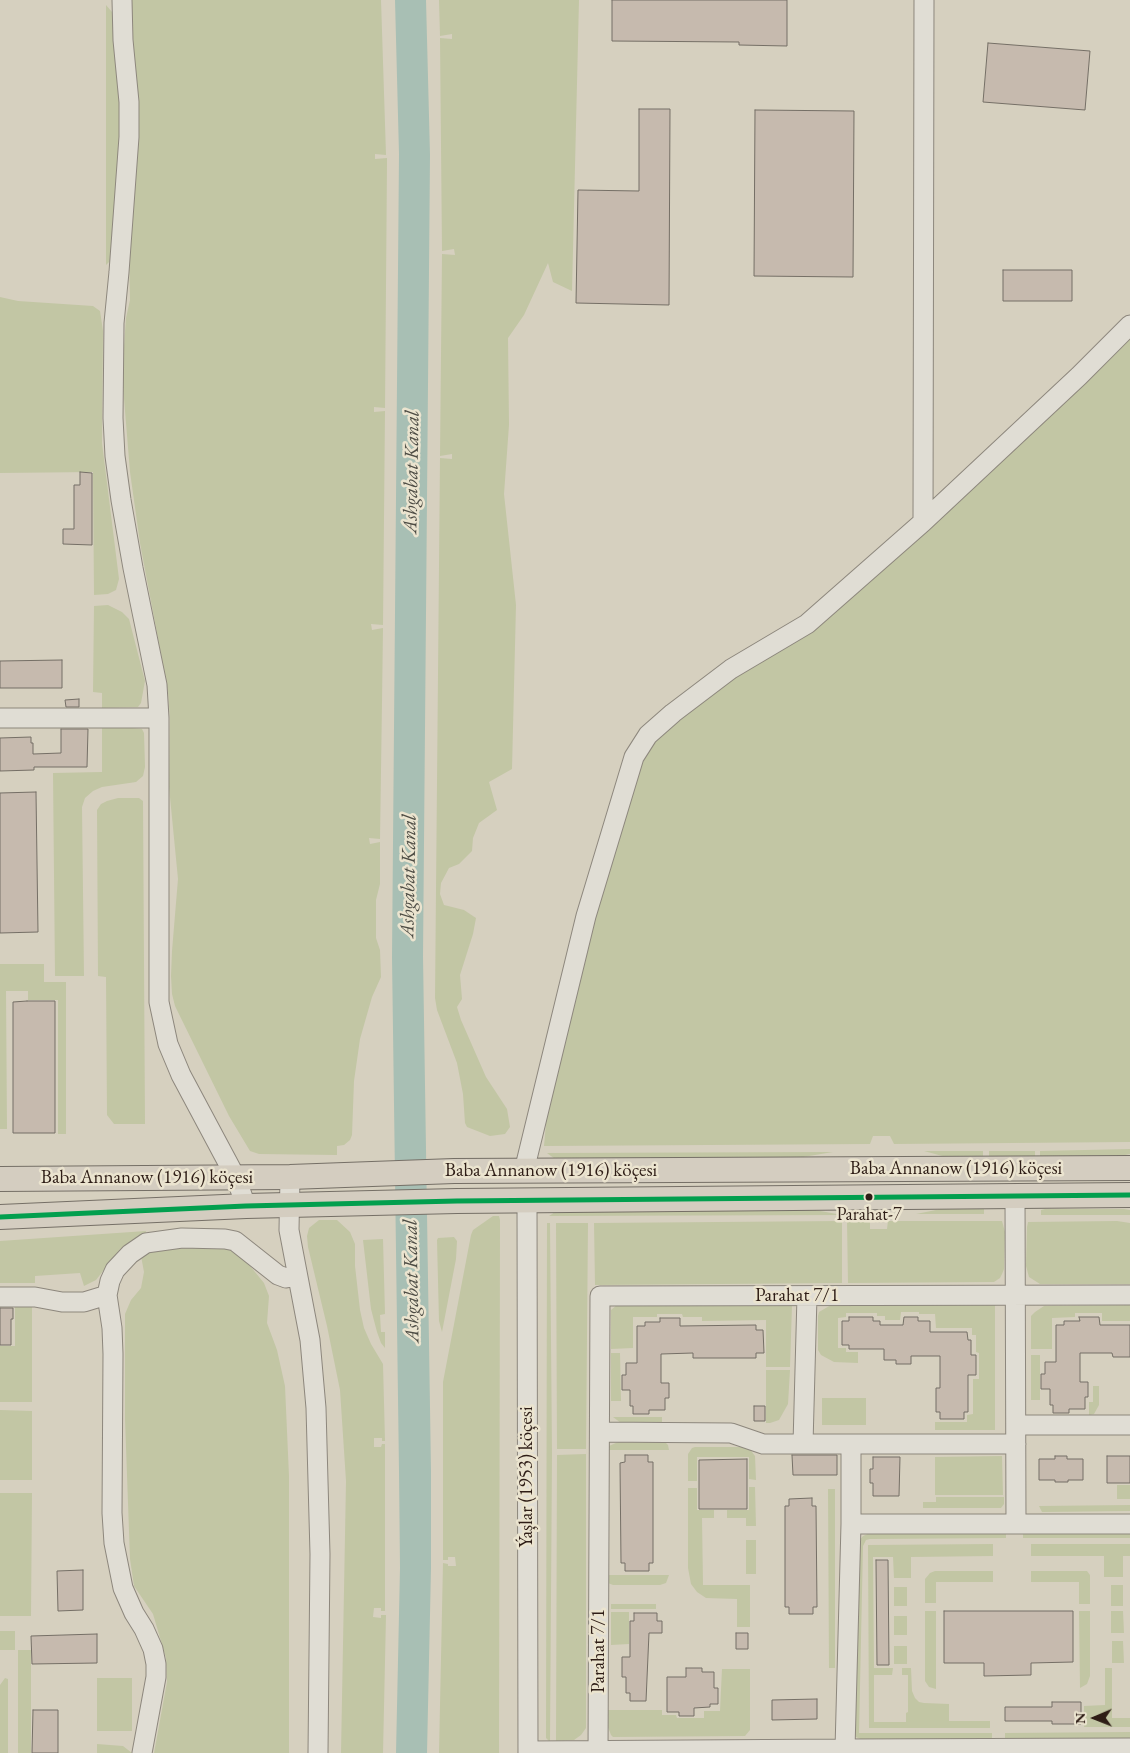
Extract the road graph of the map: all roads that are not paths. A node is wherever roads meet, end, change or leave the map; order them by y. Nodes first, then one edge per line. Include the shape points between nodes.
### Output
1 (122, 0) edge
2 (924, 0) edge
3 (1130, 325) edge
4 (923, 522) junction
5 (0, 718) edge
6 (158, 718) junction
7 (1130, 1163) edge
8 (1103, 1167) junction
9 (1130, 1168) edge
10 (524, 1171) junction
11 (290, 1177) junction
12 (236, 1178) junction
13 (0, 1179) edge
14 (1103, 1195) junction
15 (1130, 1195) edge
16 (1015, 1196) junction
17 (1130, 1199) edge
18 (527, 1200) junction
19 (290, 1205) junction
20 (246, 1206) junction
21 (0, 1217) edge
22 (297, 1276) junction
23 (107, 1295) junction
24 (1130, 1295) edge
25 (807, 1296) junction
26 (1016, 1296) junction
27 (0, 1297) edge
28 (1016, 1425) junction
29 (1130, 1425) edge
30 (600, 1432) junction
31 (803, 1444) junction
32 (851, 1444) junction
33 (1016, 1444) junction
34 (851, 1524) junction
35 (1016, 1524) junction
36 (1130, 1524) edge
37 (1130, 1748) edge
38 (845, 1751) edge
39 (528, 1752) edge
40 (598, 1752) edge
41 (142, 1753) edge
42 (318, 1753) edge

1 - 6 street via 130,102 114,323 113,418 121,500 157,685
2 - 4 street
3 - 4 street
4 - 10 street via 806,624 731,669 648,734 634,757 586,916
5 - 6 street
6 - 12 street via 159,1002 168,1044 181,1075
7 - 8 street, Baba Annanow (1916) köçesi
8 - 9 main road, Baba Annanow (1916) köçesi
8 - 10 main road, Baba Annanow (1916) köçesi
10 - 11 main road, Baba Annanow (1916) köçesi
11 - 12 main road, Baba Annanow (1916) köçesi
11 - 19 street
12 - 13 main road, Baba Annanow (1916) köçesi
12 - 20 street
14 - 15 main road, Baba Annanow (1916) köçesi
14 - 16 main road, Baba Annanow (1916) köçesi
14 - 17 street
16 - 18 main road, Baba Annanow (1916) köçesi
16 - 26 street
18 - 19 main road, Baba Annanow (1916) köçesi
18 - 39 street, Ýaşlar (1953) köçesi
19 - 20 main road, Baba Annanow (1916) köçesi
19 - 22 street via 289,1230
20 - 21 main road, Baba Annanow (1916) köçesi
22 - 23 street via 286,1278 278,1275 235,1241 182,1238 146,1243 130,1254 115,1270
22 - 42 street via 310,1340 316,1408 320,1554
23 - 27 street via 84,1302
23 - 41 street via 113,1354 114,1543 123,1588 153,1649 156,1664
24 - 26 street, Parahat 7/1
25 - 26 street, Parahat 7/1
25 - 30 street, Parahat 7/1 via 600,1296
25 - 31 street
26 - 28 street
28 - 29 street
28 - 33 street
30 - 31 street via 731,1432 763,1444
30 - 40 street, Parahat 7/1
31 - 32 street
32 - 33 street
32 - 34 street
33 - 35 street
34 - 35 street
34 - 38 street
35 - 36 street
37 - 38 street
38 - 40 street
39 - 40 street

